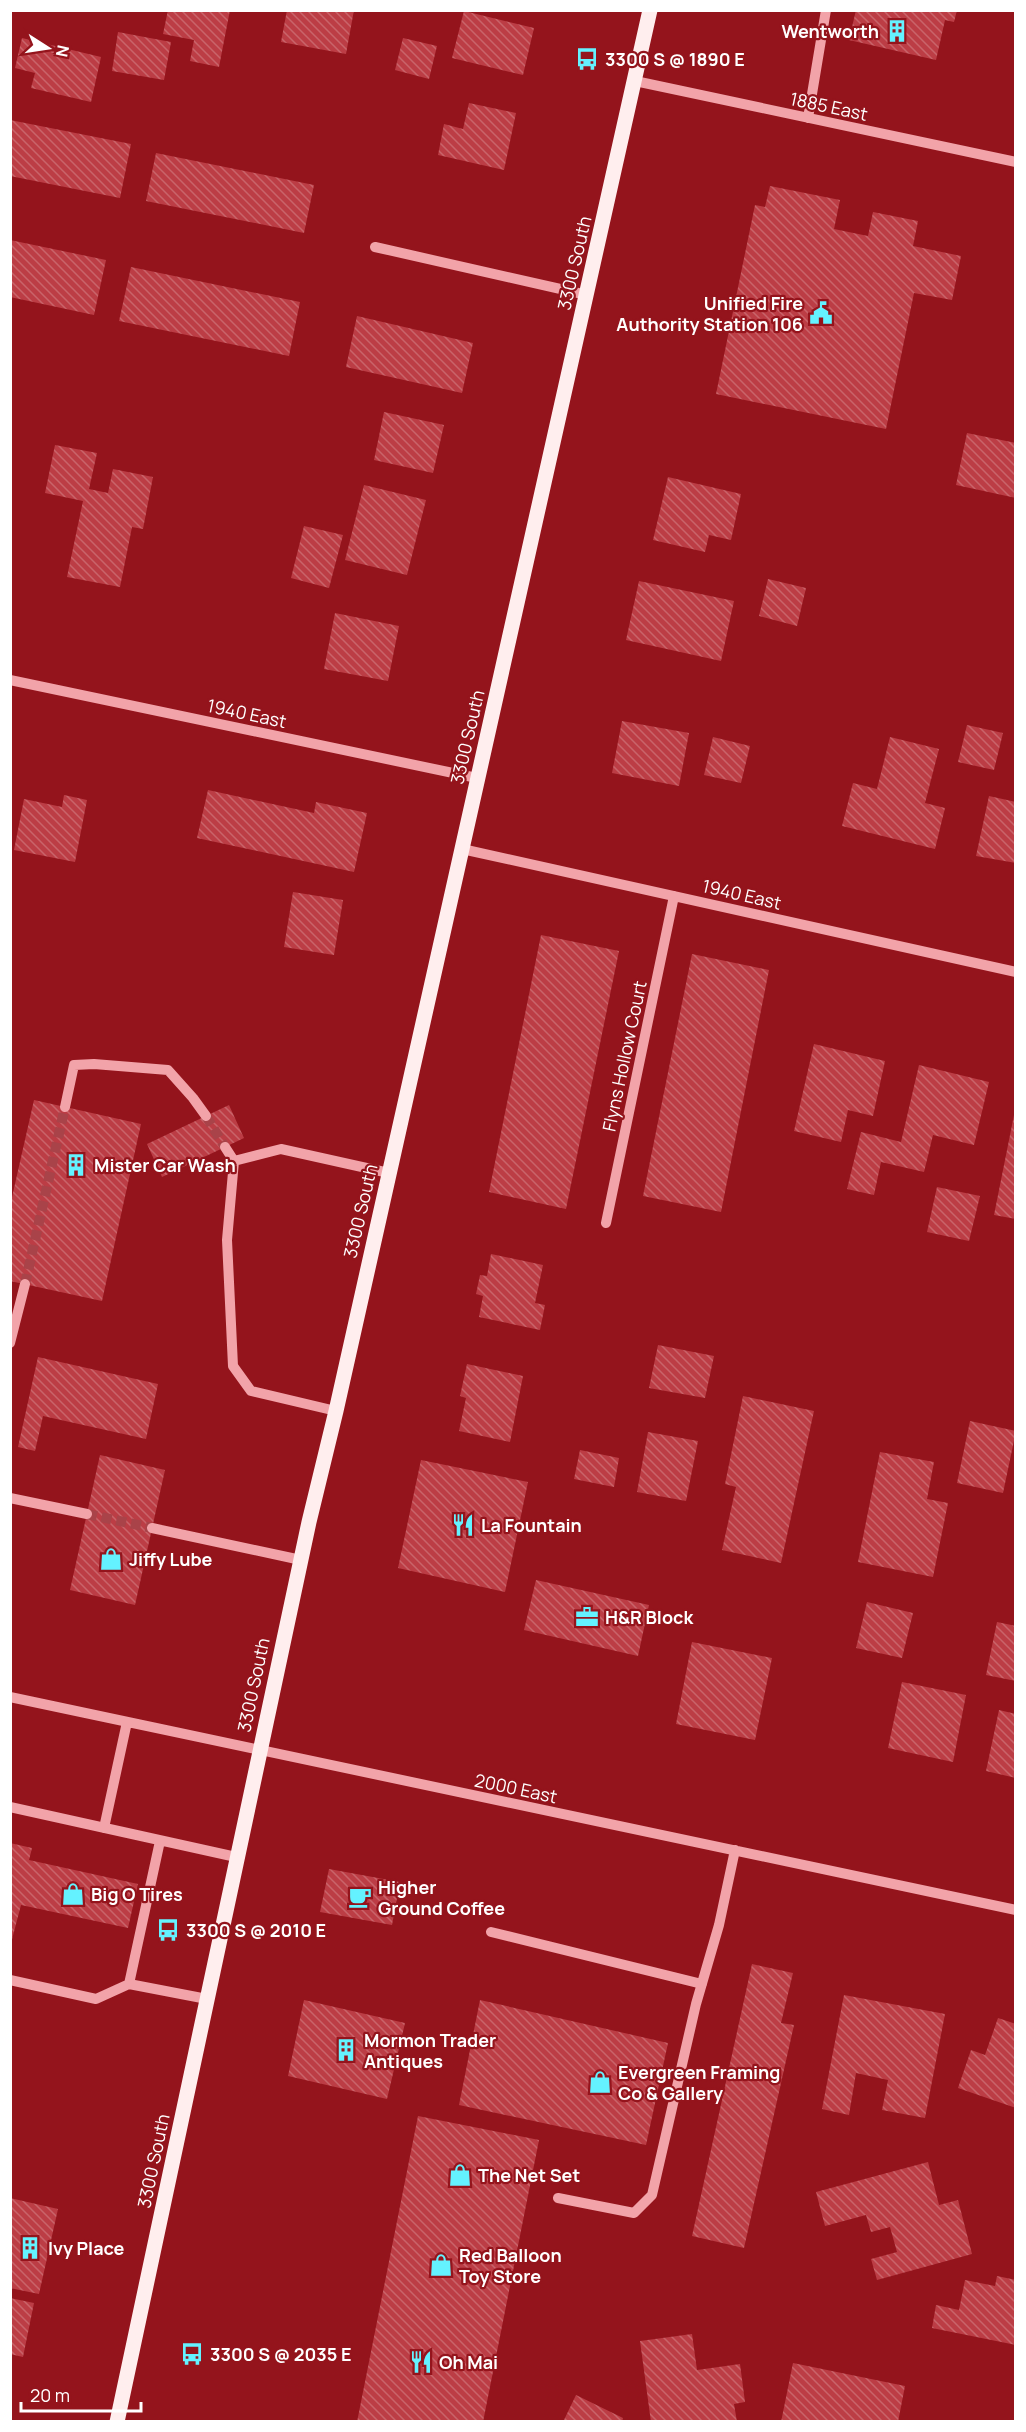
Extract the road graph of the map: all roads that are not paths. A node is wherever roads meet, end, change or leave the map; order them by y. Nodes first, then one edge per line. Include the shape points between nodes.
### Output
1 (650, 10) edge
2 (826, 10) edge
3 (635, 81) junction
4 (808, 118) junction
5 (1016, 162) edge
6 (375, 247) dead end
7 (587, 295) junction
8 (10, 680) edge
9 (477, 778) junction
10 (462, 849) junction
11 (674, 896) junction
12 (1016, 972) edge
13 (65, 1107) tunnel mouth
14 (206, 1116) tunnel mouth
15 (225, 1147) tunnel mouth
16 (234, 1161) junction
17 (388, 1173) junction
18 (606, 1223) dead end
19 (25, 1284) tunnel mouth
20 (10, 1342) edge
21 (336, 1411) junction
22 (10, 1498) edge
23 (87, 1514) tunnel mouth
24 (152, 1528) tunnel mouth
25 (301, 1560) junction
26 (10, 1697) edge
27 (127, 1722) junction
28 (259, 1750) junction
29 (10, 1807) edge
30 (104, 1828) junction
31 (160, 1841) junction
32 (735, 1851) junction
33 (236, 1857) junction
34 (1016, 1910) edge
35 (491, 1932) dead end
36 (10, 1980) edge
37 (129, 1984) junction
38 (702, 1984) junction
39 (207, 1999) junction
40 (558, 2198) dead end
41 (117, 2421) edge

1 - 3 main road, 3300 South
2 - 4 street
3 - 4 street, 1885 East
3 - 7 main road, 3300 South
4 - 5 street, 1885 East
6 - 7 street
7 - 9 main road, 3300 South
8 - 9 street, 1940 East
9 - 10 main road, 3300 South
10 - 11 street, 1940 East
10 - 17 main road, 3300 South
11 - 12 street, 1940 East
11 - 18 street, Flyns Hollow Court
13 - 14 street via 74,1065 94,1064 168,1070
15 - 16 street
16 - 17 street via 281,1149
16 - 21 street via 227,1240 233,1366 251,1391
17 - 21 main road, 3300 South
19 - 20 street
21 - 25 main road, 3300 South
22 - 23 street
24 - 25 street
25 - 28 main road, 3300 South
26 - 27 street, 2000 East
27 - 28 street, 2000 East
27 - 30 street
28 - 32 street, 2000 East
28 - 33 main road, 3300 South
29 - 30 street
30 - 31 street
31 - 33 street
31 - 37 street
32 - 34 street, 2000 East
32 - 38 street
33 - 39 main road, 3300 South
35 - 38 street
36 - 37 street via 96,1999
37 - 39 street
38 - 40 street via 652,2195 634,2213
39 - 41 main road, 3300 South

